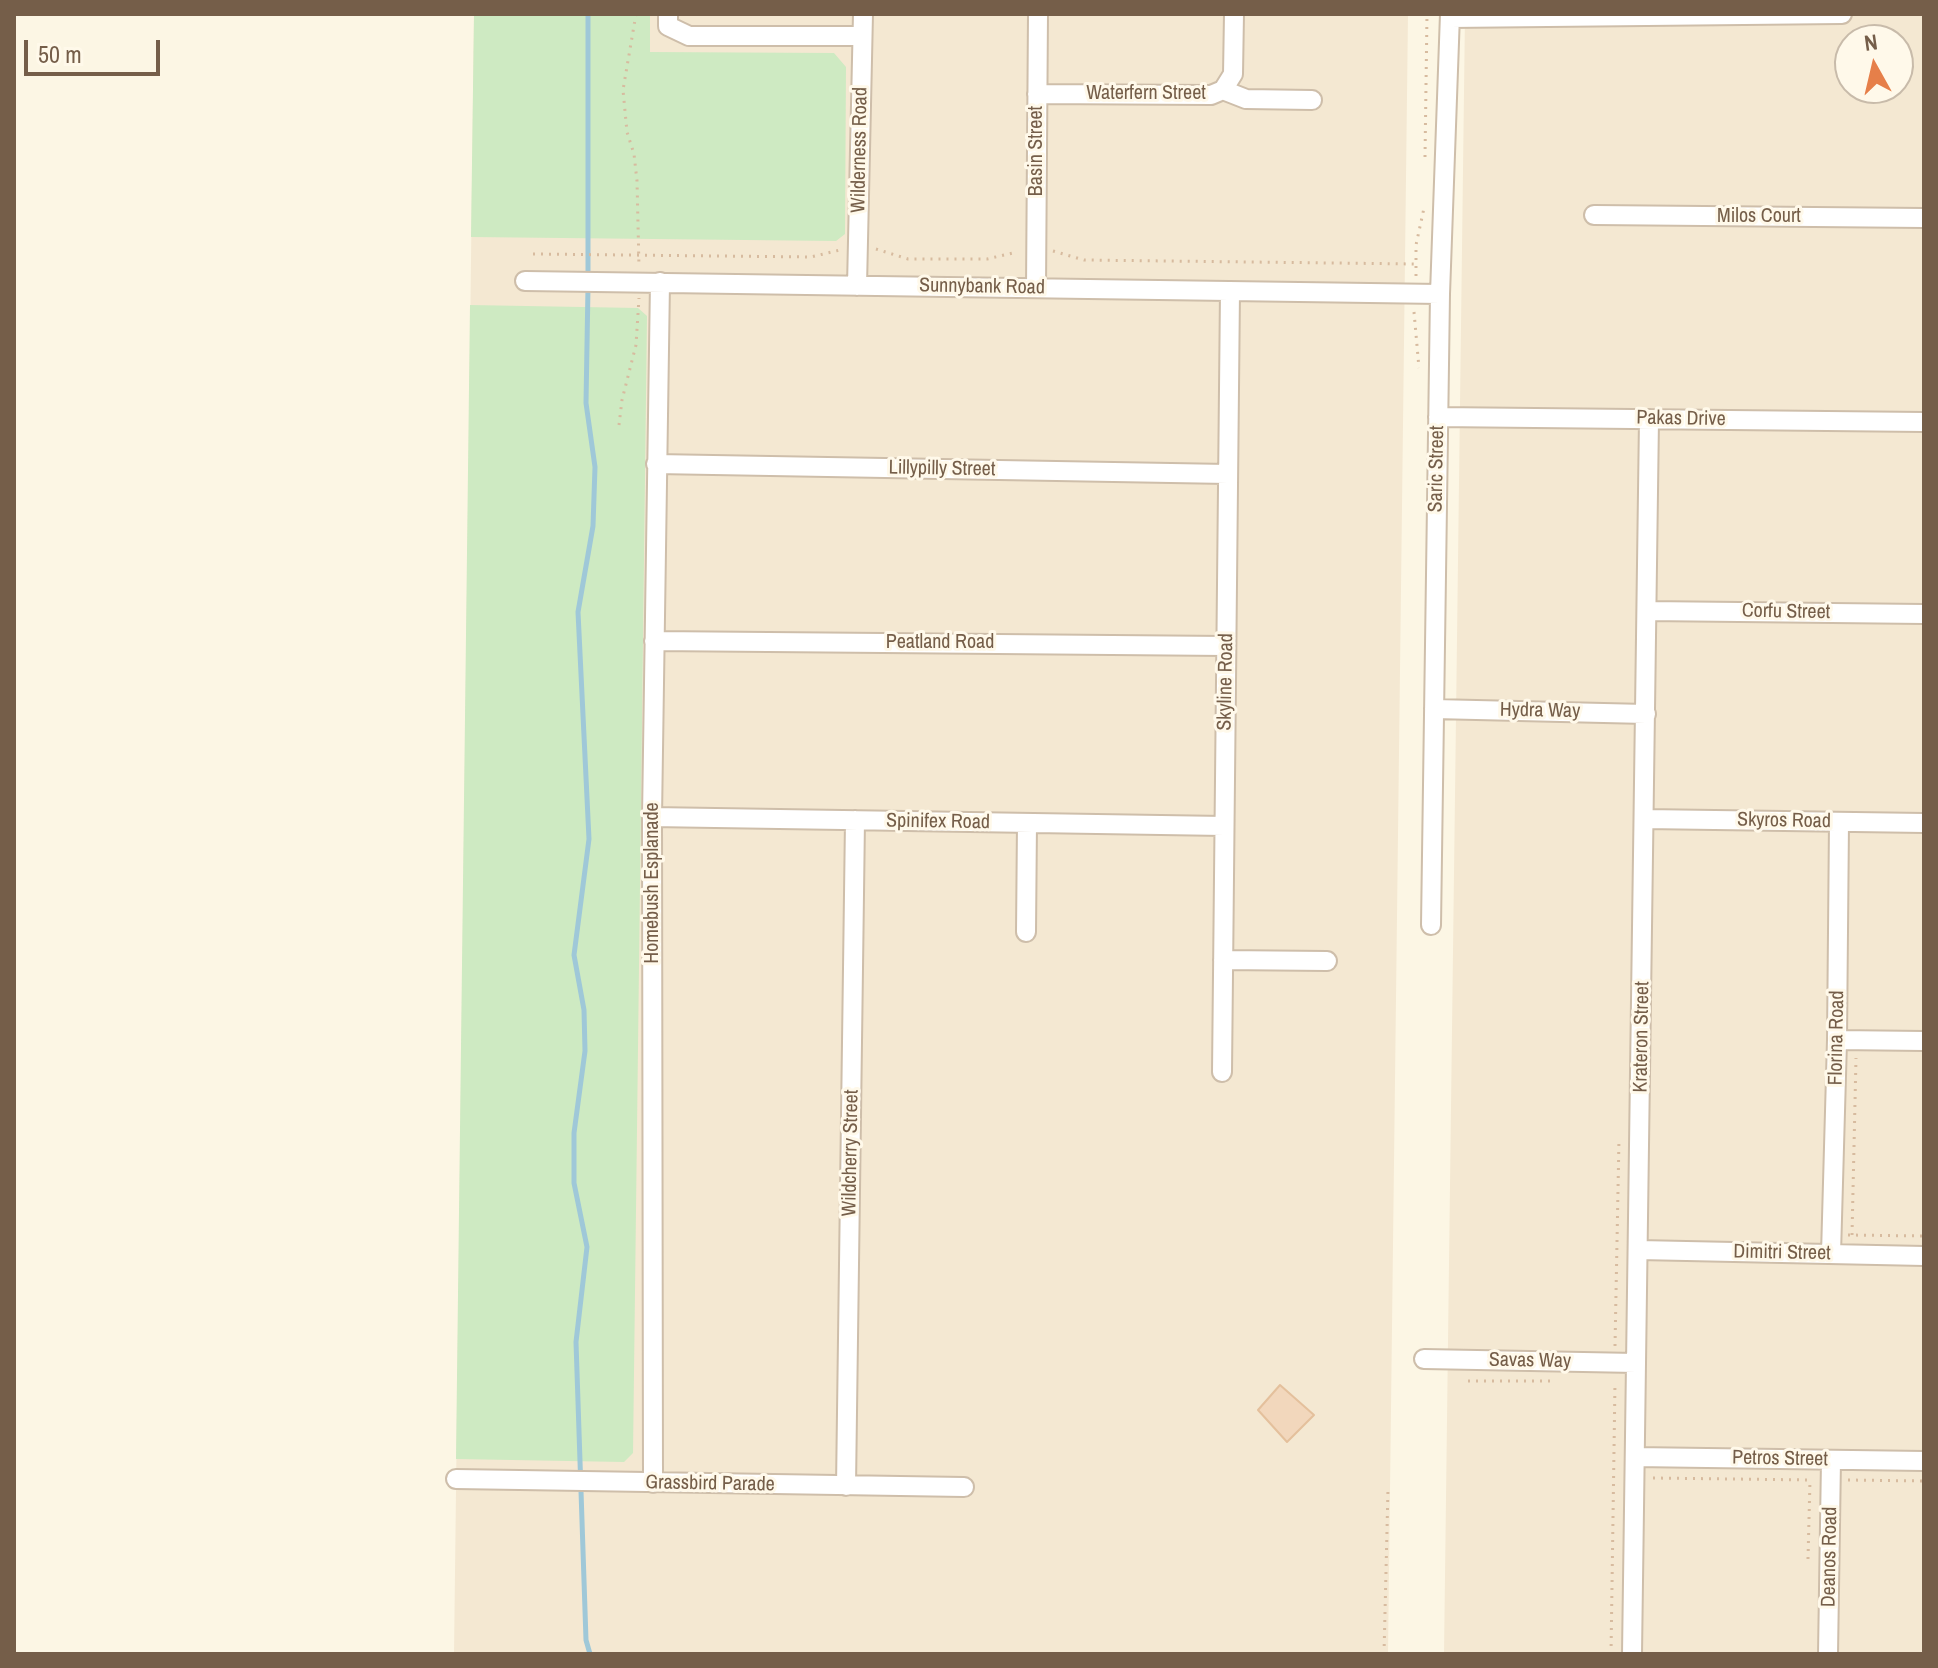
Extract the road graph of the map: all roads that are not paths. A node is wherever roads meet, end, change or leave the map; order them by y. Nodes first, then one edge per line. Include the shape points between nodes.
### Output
1 (668, 14) edge
2 (863, 14) edge
3 (1038, 14) edge
4 (1234, 14) edge
5 (1842, 14) edge
6 (1450, 16) edge
7 (862, 36) junction
8 (1223, 90) junction
9 (1037, 94) junction
10 (1312, 100) dead end
11 (1594, 215) dead end
12 (1924, 218) edge
13 (525, 281) dead end
14 (660, 282) junction
15 (857, 286) junction
16 (1036, 288) junction
17 (1230, 291) junction
18 (1440, 294) junction
19 (1438, 417) junction
20 (1649, 419) junction
21 (1924, 422) edge
22 (656, 464) junction
23 (1228, 474) junction
24 (1647, 611) junction
25 (1924, 614) edge
26 (654, 641) junction
27 (1226, 646) junction
28 (1434, 709) junction
29 (1646, 714) junction
30 (652, 817) junction
31 (1645, 819) junction
32 (855, 820) junction
33 (1839, 822) junction
34 (1027, 823) junction
35 (1924, 823) edge
36 (1224, 826) junction
37 (1431, 925) dead end
38 (1026, 932) dead end
39 (1223, 960) junction
40 (1327, 961) dead end
41 (1837, 1040) junction
42 (1924, 1041) edge
43 (1222, 1072) dead end
44 (1639, 1250) junction
45 (1831, 1254) junction
46 (1924, 1256) edge
47 (1424, 1359) dead end
48 (1636, 1363) junction
49 (1635, 1457) junction
50 (1831, 1460) junction
51 (1924, 1461) edge
52 (456, 1479) dead end
53 (653, 1483) junction
54 (846, 1486) junction
55 (964, 1487) dead end
56 (1632, 1654) edge
57 (1828, 1654) edge

1 - 7 street via 668,26 689,36
2 - 7 street, Wilderness Road
3 - 9 street, Basin Street
4 - 8 street, Waterfern Street via 1233,74
5 - 6 street
6 - 18 street, Saric Street
7 - 15 street, Wilderness Road
8 - 9 street, Waterfern Street via 1211,95
8 - 10 street via 1246,99
9 - 16 street, Basin Street
11 - 12 street, Milos Court
13 - 14 street, Sunnybank Road
14 - 15 street, Sunnybank Road
14 - 22 street, Homebush Esplanade
15 - 16 street, Sunnybank Road
16 - 17 street, Sunnybank Road
17 - 18 street, Sunnybank Road
17 - 23 street, Skyline Road
18 - 19 street, Saric Street
19 - 20 street, Pakas Drive
19 - 28 street, Saric Street
20 - 21 street, Pakas Drive
20 - 24 street, Krateron Street
22 - 23 street, Lillypilly Street
22 - 26 street, Homebush Esplanade
23 - 27 street, Skyline Road
24 - 25 street, Corfu Street
24 - 29 street, Krateron Street
26 - 27 street, Peatland Road
26 - 30 street, Homebush Esplanade
27 - 36 street, Skyline Road
28 - 29 street, Hydra Way
28 - 37 street, Saric Street
29 - 31 street, Krateron Street
30 - 32 street, Spinifex Road
30 - 53 street, Homebush Esplanade
31 - 33 street, Skyros Road
31 - 44 street, Krateron Street
32 - 34 street, Spinifex Road
32 - 54 street, Wildcherry Street
33 - 35 street, Skyros Road
33 - 41 street, Florina Road
34 - 36 street, Spinifex Road
34 - 38 street
36 - 39 street, Skyline Road
39 - 40 street
39 - 43 street, Skyline Road
41 - 42 street
41 - 45 street, Florina Road
44 - 45 street, Dimitri Street
44 - 48 street, Krateron Street
45 - 46 street, Dimitri Street
47 - 48 street, Savas Way
48 - 49 street, Krateron Street
49 - 50 street, Petros Street
49 - 56 street, Krateron Street
50 - 51 street, Petros Street
50 - 57 street, Deanos Road
52 - 53 street, Grassbird Parade
53 - 54 street, Grassbird Parade
54 - 55 street, Grassbird Parade

